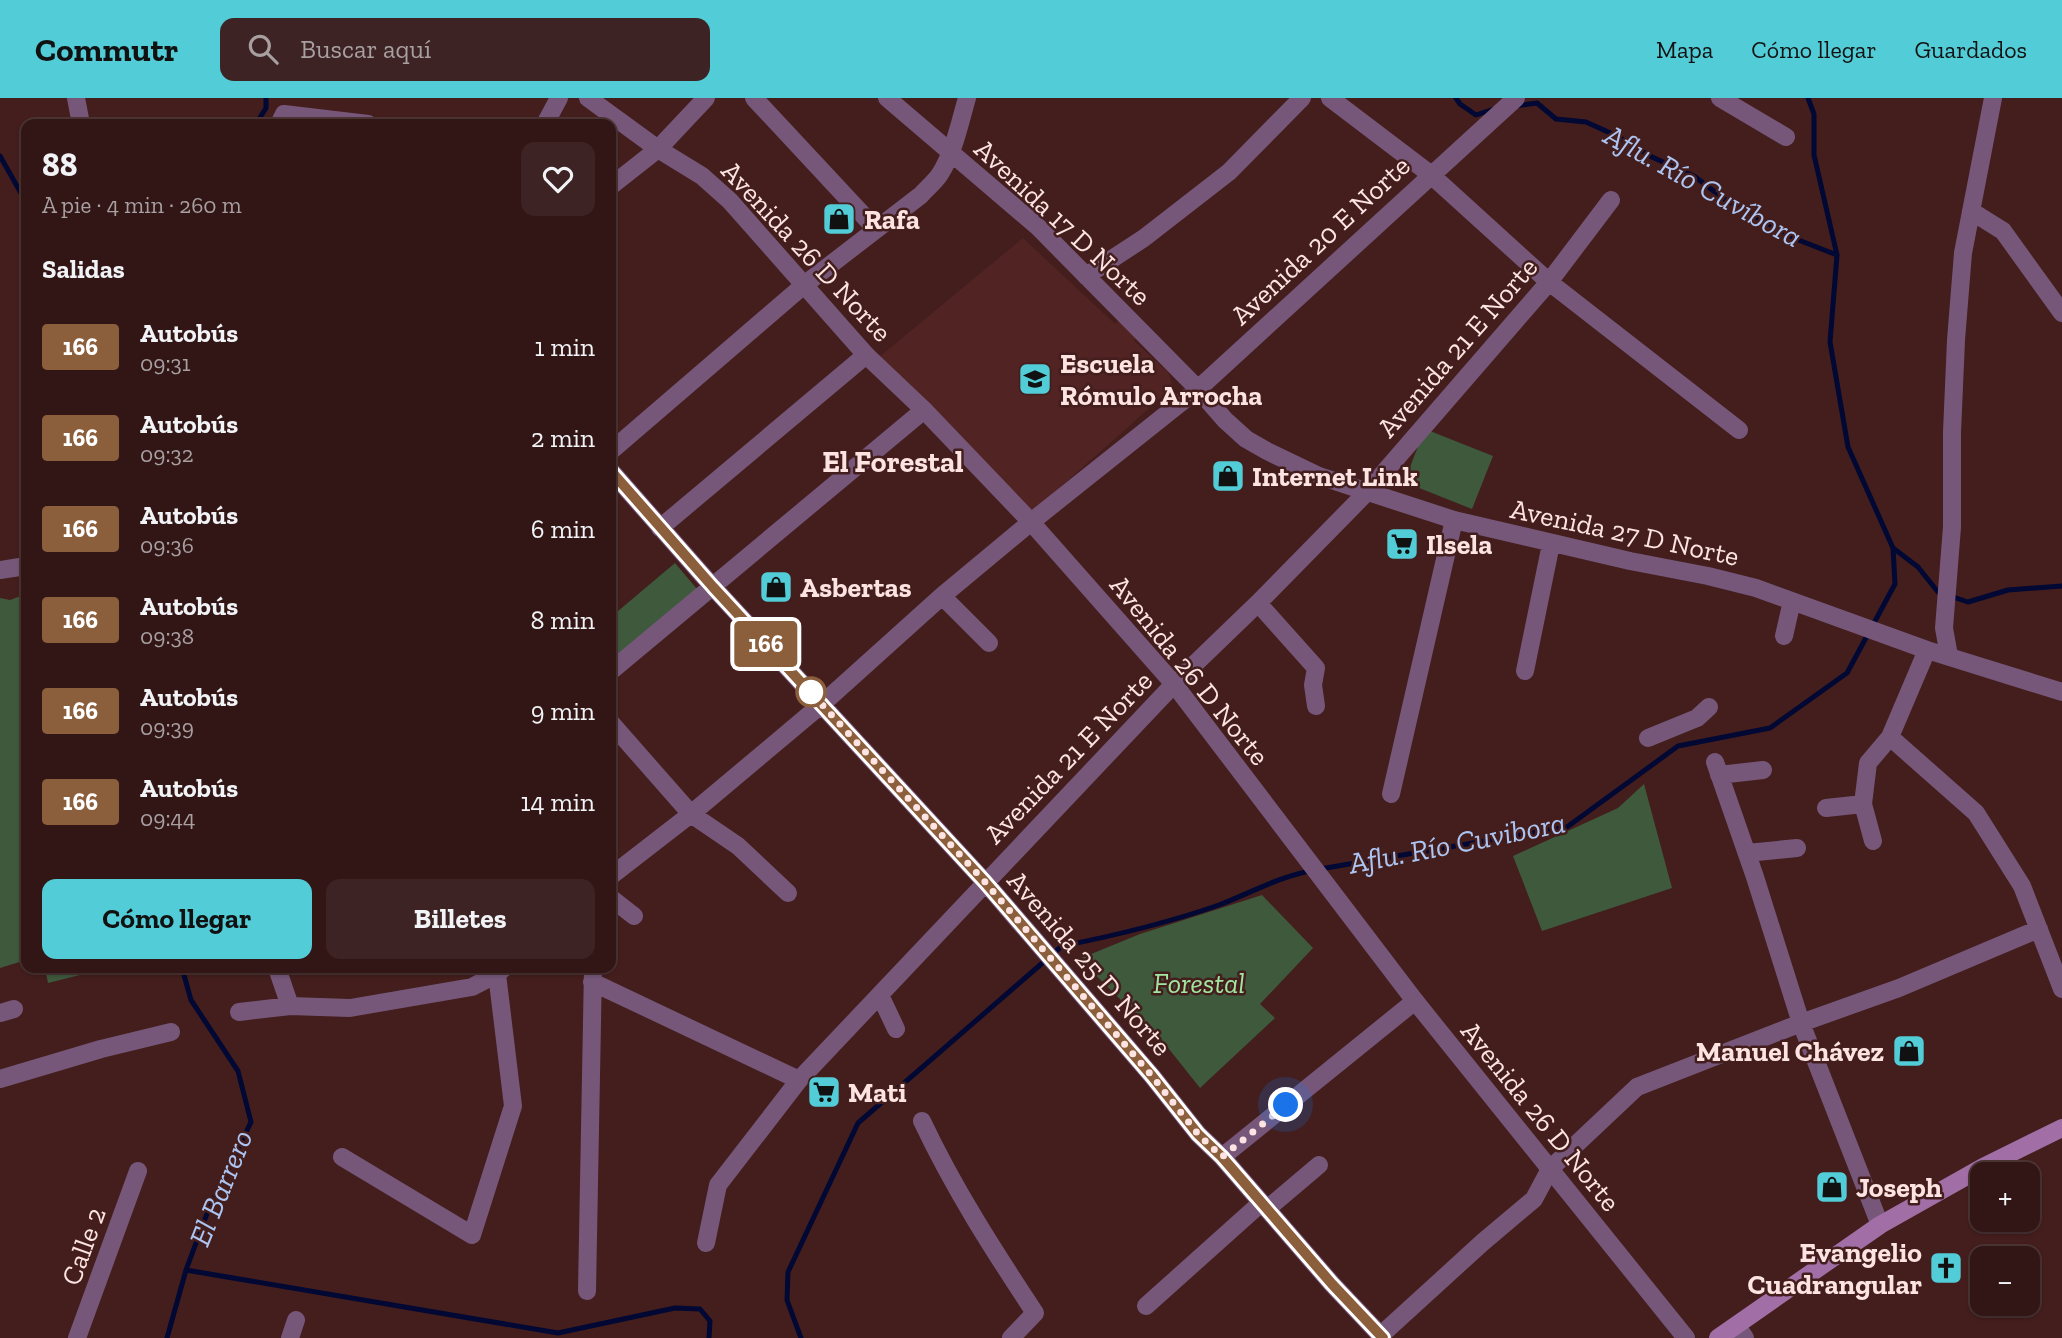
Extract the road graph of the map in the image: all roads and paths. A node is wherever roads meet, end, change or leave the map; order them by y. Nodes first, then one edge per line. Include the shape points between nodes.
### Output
1 (76, 98) edge
2 (559, 98) edge
3 (589, 98) edge
4 (706, 98) edge
5 (754, 98) edge
6 (887, 98) edge
7 (967, 98) edge
8 (1302, 98) edge
9 (1330, 98) edge
10 (1516, 98) edge
11 (1720, 98) edge
12 (1993, 98) edge
13 (80, 119) edge
14 (282, 119) edge
15 (326, 119) edge
16 (548, 119) edge
17 (1786, 137) dead end
18 (657, 149) junction
19 (950, 152) junction
20 (1430, 174) junction
21 (616, 182) edge
22 (1611, 200) dead end
23 (1971, 211) junction
24 (876, 229) junction
25 (1086, 276) junction
26 (1549, 282) junction
27 (804, 285) junction
28 (2062, 313) edge
29 (866, 355) junction
30 (1198, 389) junction
31 (924, 410) junction
32 (1739, 430) dead end
33 (616, 447) edge
34 (616, 477) edge
35 (1368, 491) junction
36 (1454, 520) junction
37 (1031, 522) junction
38 (660, 528) junction
39 (1551, 544) junction
40 (21, 567) edge
41 (0, 570) edge
42 (713, 587) junction
43 (942, 596) junction
44 (1792, 601) junction
45 (1258, 603) junction
46 (1784, 636) dead end
47 (989, 643) dead end
48 (1927, 650) junction
49 (1949, 656) junction
50 (616, 667) edge
51 (1525, 671) dead end
52 (1174, 684) junction
53 (2062, 692) edge
54 (822, 704) junction
55 (1316, 706) dead end
56 (1709, 707) dead end
57 (616, 729) edge
58 (1891, 737) junction
59 (1648, 738) dead end
60 (1763, 770) dead end
61 (1391, 793) dead end
62 (1863, 804) junction
63 (1826, 808) dead end
64 (691, 814) junction
65 (1873, 841) dead end
66 (1797, 848) dead end
67 (1747, 853) junction
68 (616, 872) edge
69 (985, 882) junction
70 (788, 893) dead end
71 (616, 902) edge
72 (634, 916) dead end
73 (2039, 929) junction
74 (279, 973) edge
75 (497, 973) edge
76 (501, 973) edge
77 (593, 975) edge
78 (2062, 989) edge
79 (880, 995) junction
80 (1415, 1001) junction
81 (290, 1006) junction
82 (239, 1012) dead end
83 (1801, 1023) junction
84 (896, 1029) dead end
85 (171, 1032) dead end
86 (2, 1073) edge
87 (799, 1080) junction
88 (922, 1121) dead end
89 (2062, 1128) edge
90 (342, 1157) dead end
91 (1222, 1157) junction
92 (1319, 1165) dead end
93 (1550, 1169) junction
94 (138, 1171) dead end
95 (1264, 1206) junction
96 (1880, 1225) junction
97 (706, 1243) dead end
98 (587, 1291) dead end
99 (1146, 1306) dead end
100 (296, 1320) dead end
101 (1741, 1332) edge
102 (1382, 1337) edge
103 (78, 1338) edge
104 (290, 1338) edge
105 (1011, 1338) edge
106 (1686, 1338) edge
107 (1718, 1338) edge

1 - 13 street
2 - 16 street
3 - 18 street, Avenida 26 D Norte
4 - 18 street
5 - 24 street
6 - 19 street, Avenida 17 D Norte
7 - 19 street
8 - 25 street via 1228,173
9 - 20 street
10 - 20 street, Avenida 20 E Norte
11 - 17 street
12 - 23 street
14 - 15 street via 284,114
18 - 21 street
18 - 27 street, Avenida 26 D Norte via 702,176 730,201
19 - 24 street via 933,183
19 - 25 street, Avenida 17 D Norte via 1038,227
20 - 26 street
20 - 30 street, Avenida 20 E Norte
22 - 26 street, Avenida 21 E Norte
23 - 28 street via 2003,231
23 - 49 street via 1956,340 1952,527 1944,628
24 - 27 street
25 - 30 street, Avenida 17 D Norte
26 - 32 street
26 - 35 street, Avenida 21 E Norte
27 - 29 street, Avenida 26 D Norte
27 - 33 street
29 - 31 street, Avenida 26 D Norte
29 - 38 street
30 - 35 street, Avenida 27 D Norte via 1246,439 1320,475
30 - 37 street, Avenida 20 E Norte
31 - 37 street, Avenida 26 D Norte
31 - 42 street
34 - 38 street, Avenida 25 D Norte
35 - 36 street, Avenida 27 D Norte
35 - 45 street, Avenida 21 E Norte
36 - 39 street, Avenida 27 D Norte
36 - 61 street
37 - 43 street, Avenida 20 E Norte
37 - 52 street, Avenida 26 D Norte
38 - 42 street, Avenida 25 D Norte
39 - 44 street, Avenida 27 D Norte via 1708,576
39 - 51 street
40 - 41 street
42 - 50 street
42 - 54 street, Avenida 25 D Norte
43 - 47 street
43 - 54 street, Avenida 20 E Norte
44 - 46 street
44 - 48 street, Avenida 27 D Norte
45 - 52 street, Avenida 21 E Norte
45 - 55 street via 1316,668
48 - 49 street, Avenida 27 D Norte
48 - 58 street
49 - 53 street, Avenida 27 D Norte
52 - 69 street, Avenida 21 E Norte
52 - 80 street, Avenida 26 D Norte
54 - 64 street, Avenida 20 E Norte
54 - 69 street, Avenida 25 D Norte
56 - 59 street via 1697,718
57 - 64 street
58 - 62 street via 1868,763
58 - 73 street via 1976,813 2022,886
60 - 67 street via 1717,769
62 - 63 street
62 - 65 street
64 - 68 street, Avenida 20 E Norte
64 - 70 street via 738,846
66 - 67 street
67 - 83 street
69 - 79 street, Avenida 21 E Norte
69 - 91 street, Avenida 25 D Norte
71 - 72 street
73 - 78 street
73 - 83 street
74 - 81 street
75 - 81 street via 472,987 350,1008
76 - 90 street via 513,1106 472,1235
77 - 87 street
77 - 98 street
79 - 84 street
79 - 87 street, Avenida 21 E Norte
80 - 91 street
80 - 93 street, Avenida 26 D Norte
81 - 82 street
83 - 93 street via 1637,1087
83 - 96 street
85 - 86 street
87 - 97 street, Avenida 21 E Norte via 718,1185
88 - 105 street via 989,1244 1035,1312
89 - 96 main road
91 - 95 street, Avenida 25 D Norte
92 - 95 street
93 - 102 street via 1534,1199
93 - 106 street, Avenida 26 D Norte
94 - 103 street, Calle 2
95 - 99 street
95 - 102 street, Avenida 25 D Norte
96 - 101 main road
100 - 104 street
101 - 107 main road

